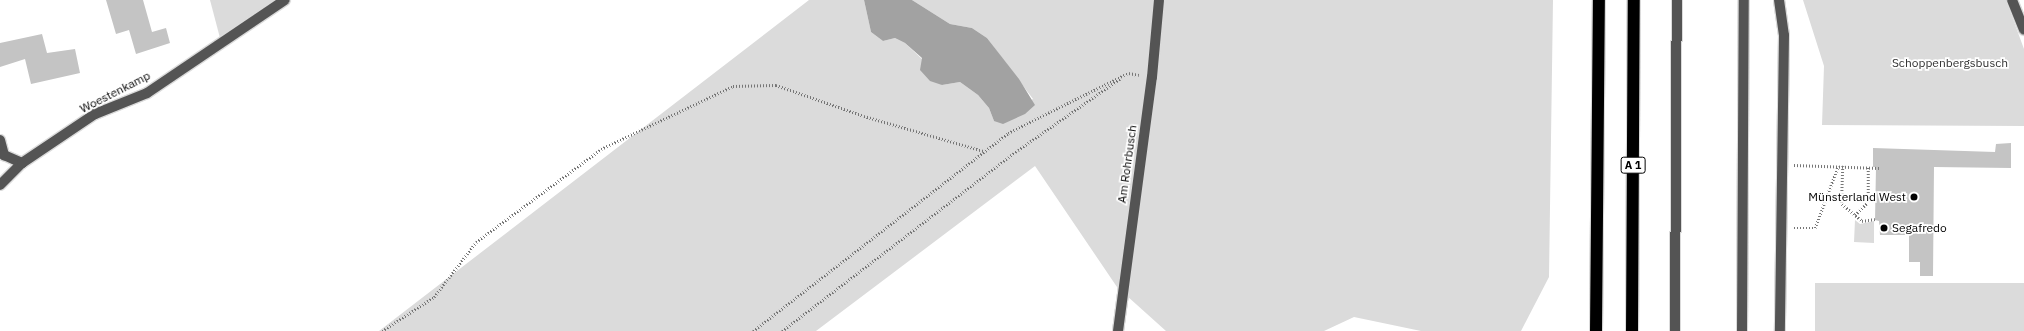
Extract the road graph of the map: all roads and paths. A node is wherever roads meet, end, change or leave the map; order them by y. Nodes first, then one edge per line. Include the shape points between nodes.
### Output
1 (285, 0) edge
2 (1159, 0) edge
3 (1599, 0) edge
4 (1634, 0) edge
5 (1677, 0) edge
6 (1744, 0) edge
7 (1779, 0) edge
8 (2012, 0) edge
9 (2024, 30) edge
10 (1128, 73) junction
11 (1152, 77) junction
12 (0, 140) edge
13 (984, 151) junction
14 (22, 163) junction
15 (1783, 165) junction
16 (1838, 166) junction
17 (1843, 166) junction
18 (1868, 167) junction
19 (1880, 168) dead end
20 (0, 185) edge
21 (1855, 215) junction
22 (1875, 218) dead end
23 (1782, 228) junction
24 (382, 331) edge
25 (753, 331) edge
26 (782, 331) edge
27 (1118, 331) edge
28 (1596, 331) edge
29 (1632, 331) edge
30 (1675, 331) edge
31 (1742, 331) edge
32 (1780, 331) edge

1 - 14 street, Woestenkamp via 147,93 95,114
2 - 11 street, Am Rohrbusch
3 - 28 highway
4 - 29 highway, A 1
5 - 30 street
6 - 31 street
7 - 15 street via 1784,35
8 - 9 street
10 - 11 path
10 - 13 path via 1008,133
10 - 26 path via 1018,150
11 - 27 street, Am Rohrbusch
12 - 14 street via 4,155
13 - 24 path via 864,116 776,85 733,86 601,149 476,242 434,297
13 - 25 path
14 - 20 street, Woestenkamp
15 - 16 path
15 - 23 street
16 - 17 path
16 - 23 path via 1815,228
17 - 18 path
17 - 21 path via 1842,204
18 - 19 path
18 - 21 path via 1868,202
21 - 22 path via 1862,221
23 - 32 street

